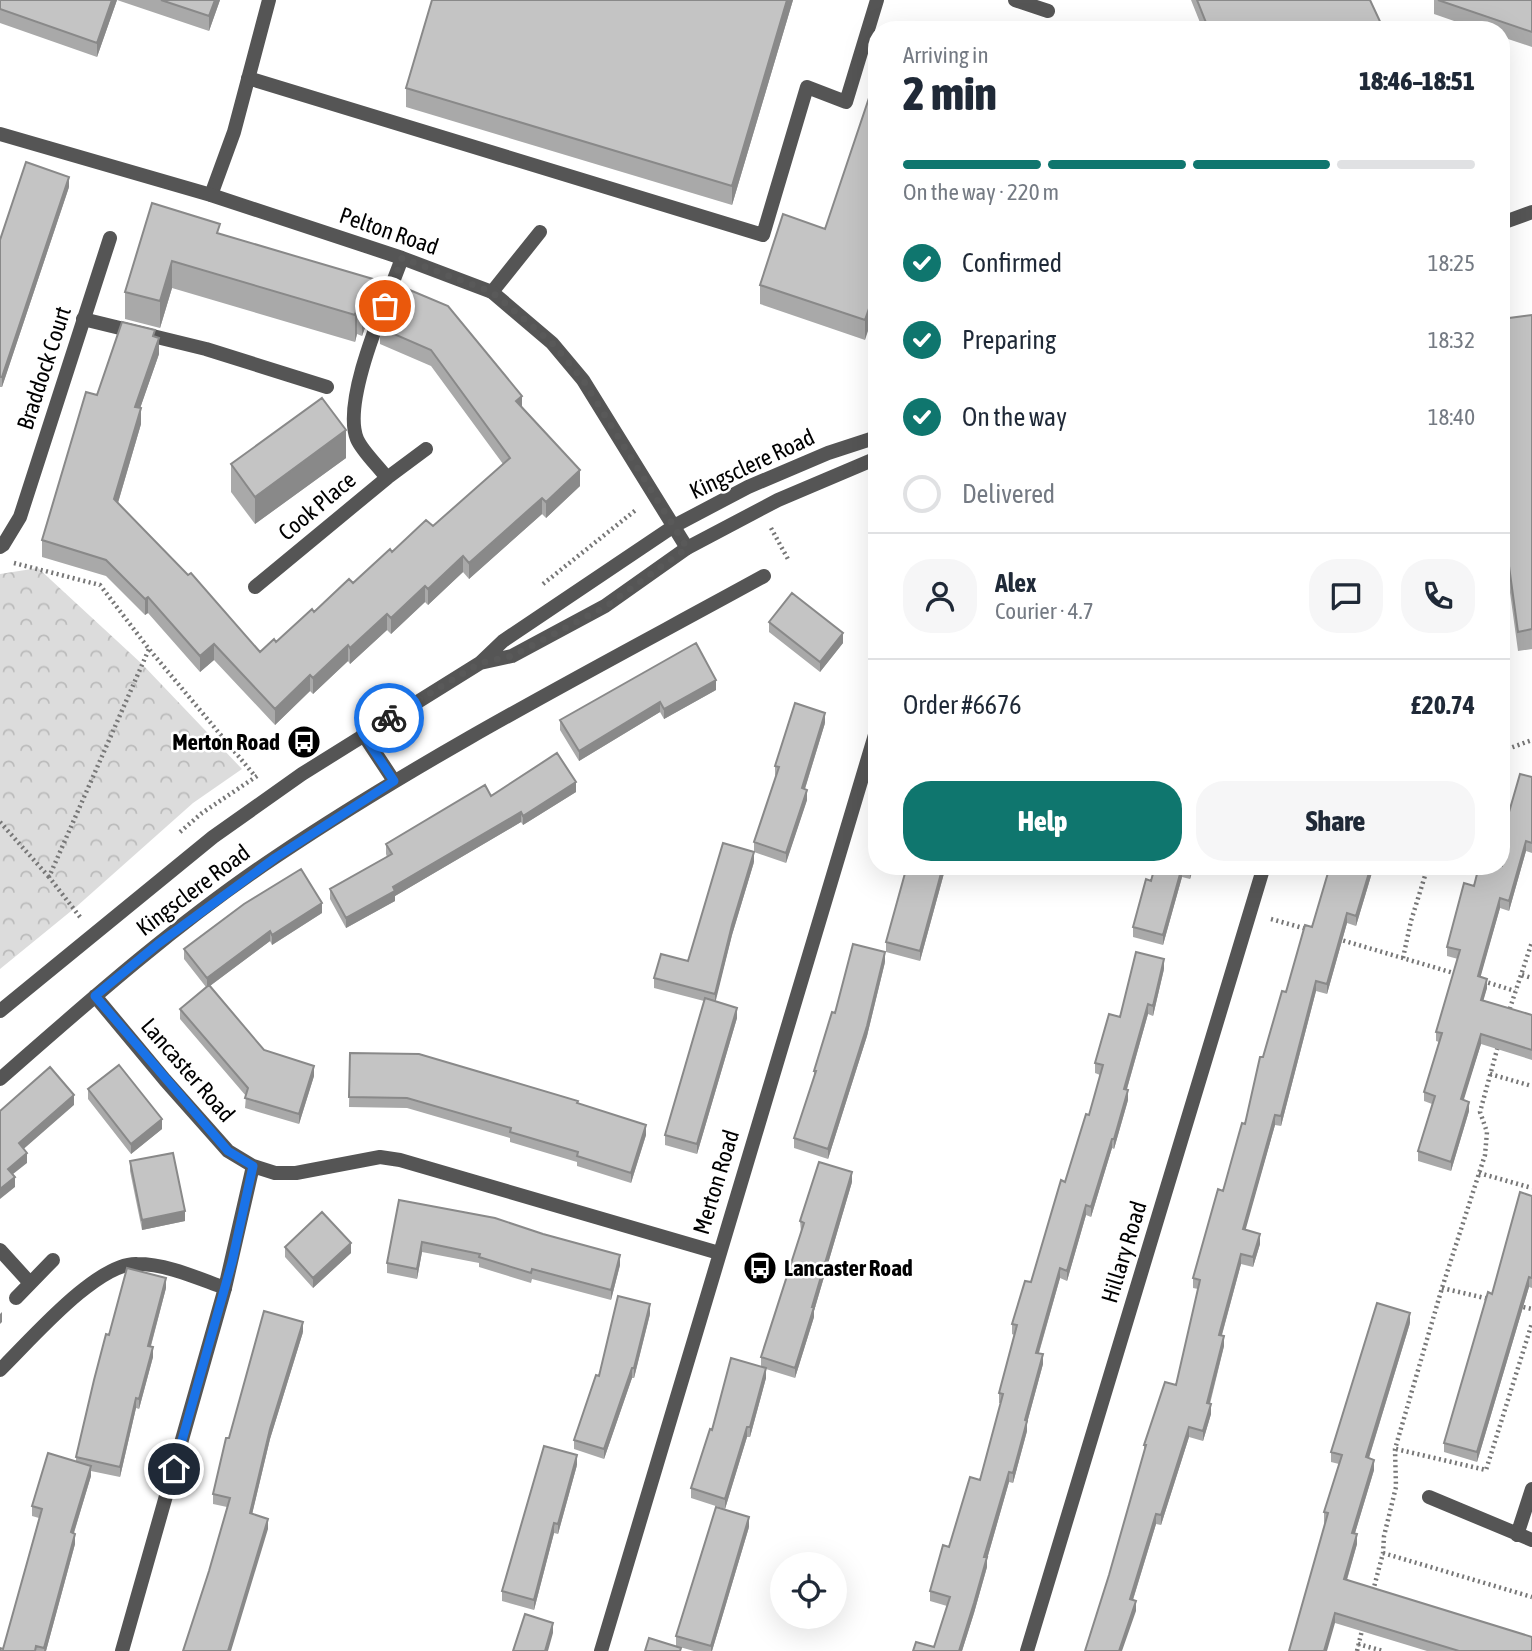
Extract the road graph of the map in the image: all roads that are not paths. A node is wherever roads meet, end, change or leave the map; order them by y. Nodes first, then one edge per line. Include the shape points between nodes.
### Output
1 (269, 0) edge
2 (877, 0) edge
3 (1016, 0) edge
4 (1048, 11) dead end
5 (871, 21) edge
6 (868, 30) edge
7 (248, 78) junction
8 (0, 134) edge
9 (211, 195) junction
10 (1532, 212) edge
11 (1510, 220) edge
12 (540, 232) dead end
13 (110, 238) dead end
14 (402, 258) junction
15 (492, 292) junction
16 (83, 319) junction
17 (327, 387) dead end
18 (868, 440) edge
19 (426, 449) dead end
20 (868, 462) edge
21 (387, 478) junction
22 (674, 526) junction
23 (0, 547) edge
24 (687, 548) junction
25 (764, 576) dead end
26 (255, 587) dead end
27 (480, 663) junction
28 (363, 734) junction
29 (868, 757) edge
30 (394, 781) junction
31 (1261, 875) edge
32 (95, 996) junction
33 (0, 1011) edge
34 (0, 1079) edge
35 (253, 1166) junction
36 (0, 1250) edge
37 (719, 1253) junction
38 (53, 1260) dead end
39 (30, 1283) junction
40 (225, 1288) junction
41 (16, 1298) dead end
42 (0, 1370) edge
43 (1532, 1489) edge
44 (1429, 1497) dead end
45 (1517, 1535) junction
46 (1532, 1539) edge
47 (122, 1651) edge
48 (601, 1651) edge
49 (1027, 1651) edge

1 - 7 street
2 - 5 street
3 - 4 street
6 - 7 street via 846,103 807,87 763,235
7 - 9 street
8 - 9 street, Pelton Road
9 - 14 street, Pelton Road
10 - 11 street
12 - 15 street
13 - 16 street, Braddock Court
14 - 15 street, Pelton Road
14 - 21 street, Cook Place via 359,378 353,412 357,439
15 - 22 street, Pelton Road via 552,343 583,380
16 - 17 street via 206,349
16 - 23 street, Braddock Court via 20,517
18 - 22 street, Kingsclere Road via 748,487
19 - 21 street
20 - 24 street, Kingsclere Road via 778,500
21 - 26 street, Cook Place
22 - 24 street, Pelton Road
22 - 27 street, Kingsclere Road via 503,641
24 - 27 street, Kingsclere Road via 605,607 512,656
25 - 30 street, Kingsclere Road
27 - 28 street, Kingsclere Road
28 - 30 street
28 - 33 street, Kingsclere Road via 213,837
29 - 37 street, Merton Road
30 - 32 street, Kingsclere Road via 275,858
31 - 49 street, Hillary Road
32 - 34 street, Kingsclere Road
32 - 35 street, Lancaster Road via 228,1151
35 - 37 street, Lancaster Road via 296,1173 380,1157 400,1160
35 - 40 street
36 - 39 street
37 - 48 street, Merton Road
38 - 39 street
39 - 41 street
40 - 42 street via 171,1269 135,1263 104,1273
40 - 47 street
43 - 45 street
44 - 45 street
45 - 46 street

